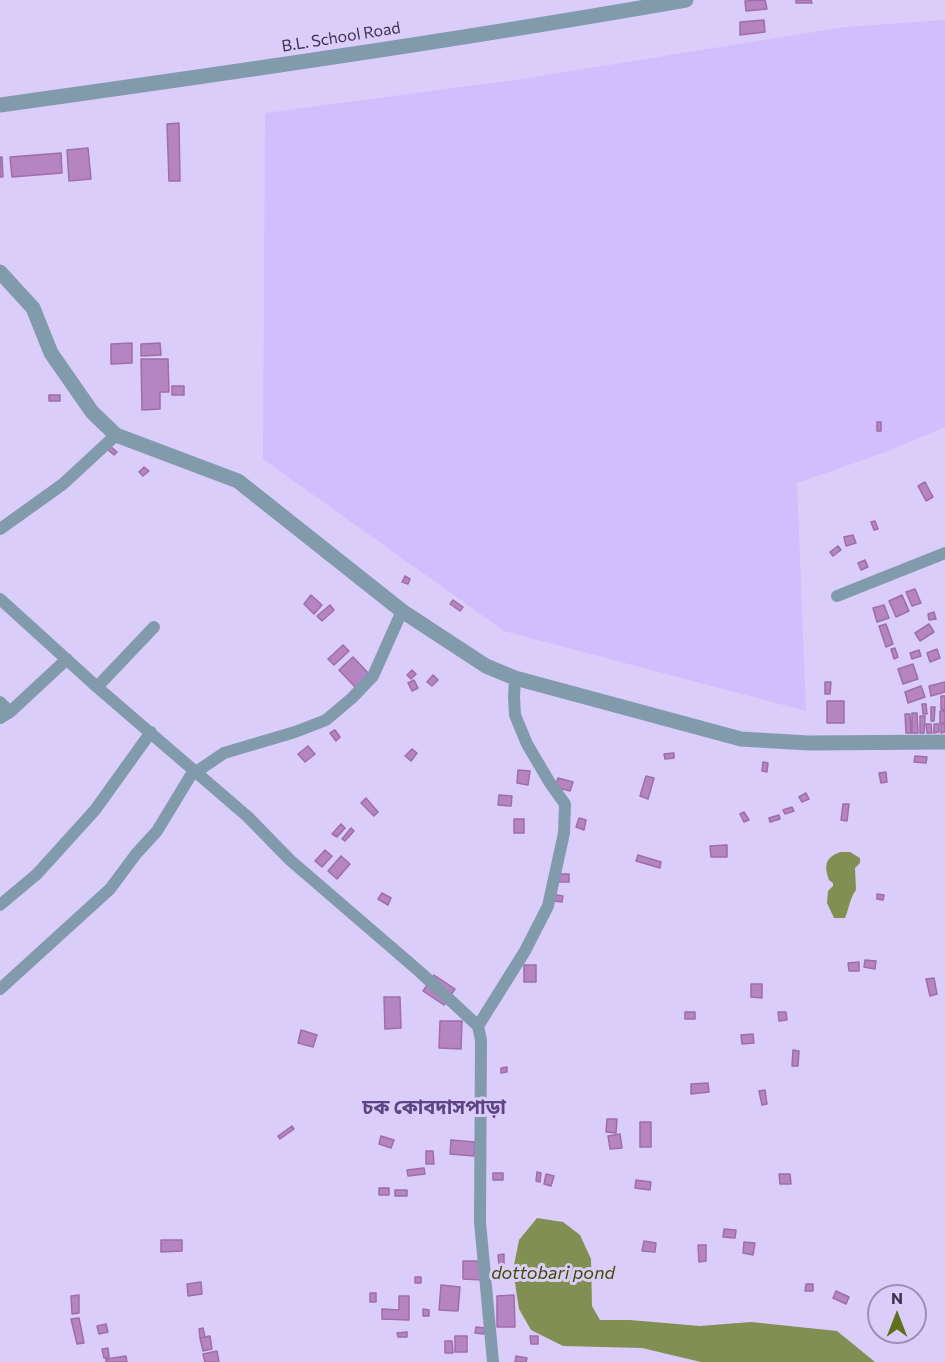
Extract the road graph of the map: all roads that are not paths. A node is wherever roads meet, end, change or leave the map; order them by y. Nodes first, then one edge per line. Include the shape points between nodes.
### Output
1 (686, 0) edge
2 (0, 105) edge
3 (0, 272) edge
4 (116, 435) junction
5 (0, 529) edge
6 (945, 553) edge
7 (837, 596) dead end
8 (0, 599) edge
9 (402, 611) junction
10 (154, 627) dead end
11 (67, 658) junction
12 (515, 678) junction
13 (97, 687) junction
14 (0, 702) edge
15 (5, 715) edge
16 (151, 732) junction
17 (945, 742) edge
18 (195, 771) junction
19 (0, 905) edge
20 (0, 989) edge
21 (478, 1026) junction
22 (493, 1362) edge

1 - 2 street, B.L. School Road
3 - 4 street via 33,308 51,353 92,412
4 - 5 street via 63,484
4 - 9 street via 238,481
6 - 7 street
8 - 11 street
9 - 12 street via 486,666
9 - 18 street via 373,676 326,720 224,753
10 - 13 street
11 - 13 street
11 - 15 street
12 - 17 street via 741,740
12 - 21 street via 515,715 527,744 565,804 564,833 548,906
13 - 16 street
14 - 15 street
16 - 18 street
16 - 19 street via 95,810 37,874
18 - 20 street via 157,831 110,889
18 - 21 street
21 - 22 street via 480,1222

